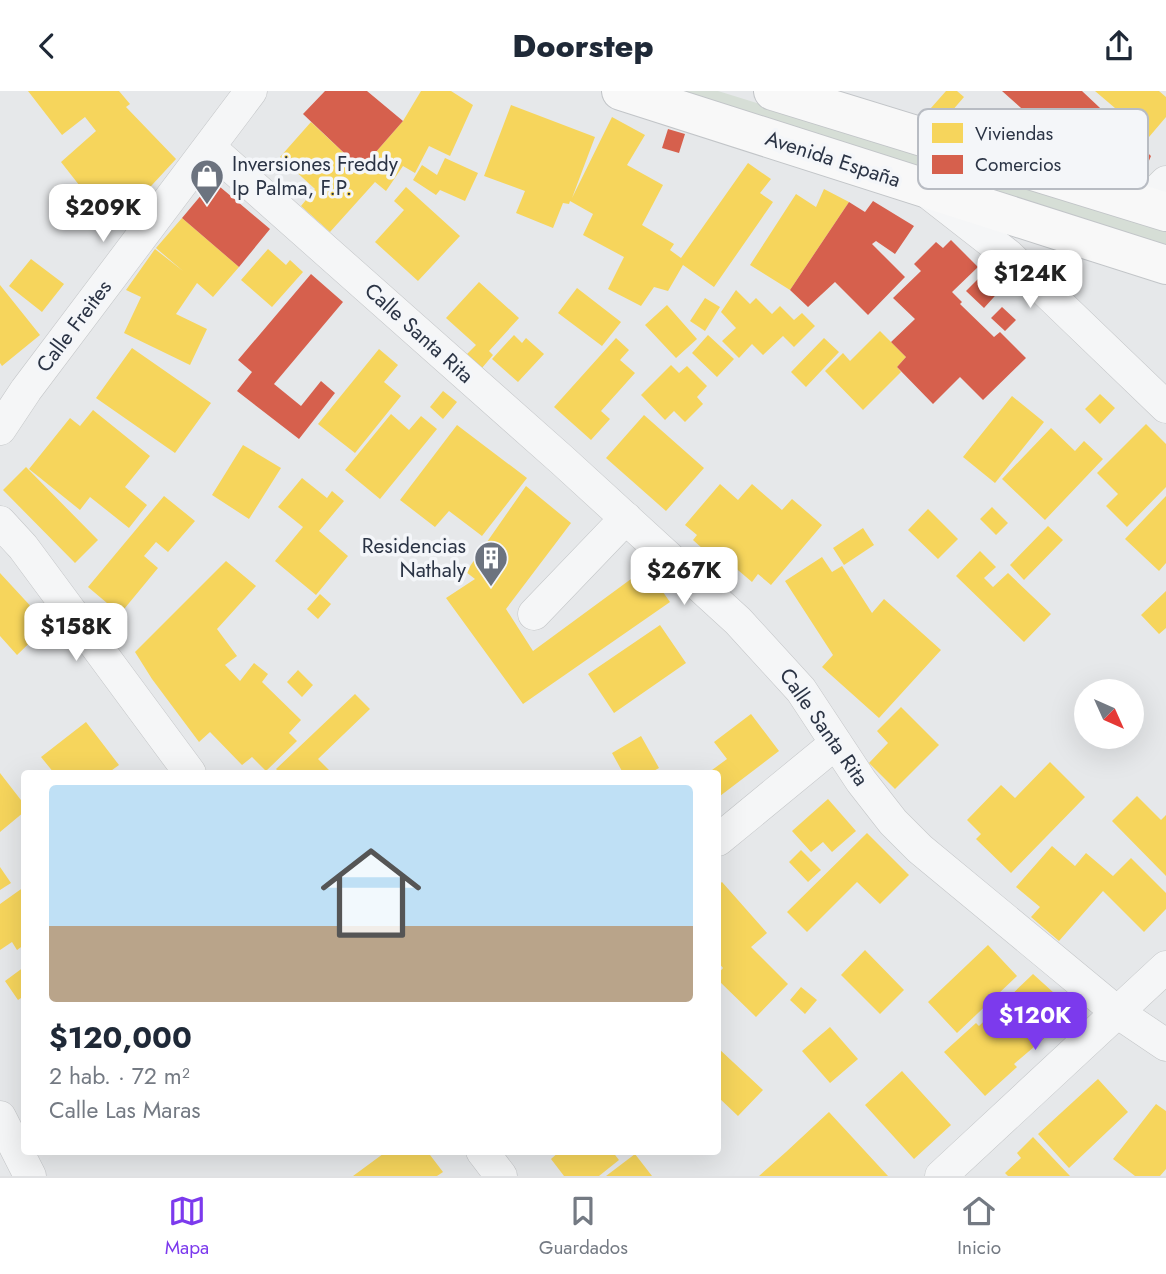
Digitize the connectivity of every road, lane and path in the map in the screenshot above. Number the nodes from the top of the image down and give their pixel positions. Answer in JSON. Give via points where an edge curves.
{"nodes":[{"id":1,"x":251,"y":91,"type":"edge"},
{"id":2,"x":621,"y":91,"type":"edge"},
{"id":3,"x":773,"y":91,"type":"edge"},
{"id":4,"x":847,"y":104,"type":"edge"},
{"id":5,"x":918,"y":126,"type":"edge"},
{"id":6,"x":209,"y":147,"type":"junction"},
{"id":7,"x":918,"y":186,"type":"edge"},
{"id":8,"x":923,"y":189,"type":"edge"},
{"id":9,"x":928,"y":189,"type":"edge"},
{"id":10,"x":1125,"y":189,"type":"edge"},
{"id":11,"x":1158,"y":199,"type":"edge"},
{"id":12,"x":1166,"y":264,"type":"edge"},
{"id":13,"x":1166,"y":407,"type":"edge"},
{"id":14,"x":0,"y":429,"type":"edge"},
{"id":15,"x":626,"y":518,"type":"junction"},
{"id":16,"x":0,"y":522,"type":"edge"},
{"id":17,"x":534,"y":614,"type":"dead end"},
{"id":18,"x":836,"y":743,"type":"junction"},
{"id":19,"x":188,"y":770,"type":"edge"},
{"id":20,"x":721,"y":838,"type":"edge"},
{"id":21,"x":1166,"y":967,"type":"edge"},
{"id":22,"x":1117,"y":1012,"type":"junction"},
{"id":23,"x":1166,"y":1045,"type":"edge"},
{"id":24,"x":0,"y":1117,"type":"edge"},
{"id":25,"x":485,"y":1155,"type":"edge"},
{"id":26,"x":30,"y":1176,"type":"edge"},
{"id":27,"x":501,"y":1176,"type":"edge"},
{"id":28,"x":941,"y":1176,"type":"edge"}],
"edges":[{"from":1,"to":6,"type":"street","name":"Calle Freites"},
{"from":2,"to":7,"type":"main road","name":"Avenida España"},
{"from":3,"to":4,"type":"main road"},
{"from":4,"to":5,"type":"main road"},
{"from":6,"to":14,"type":"street","name":"Calle Freites"},
{"from":6,"to":15,"type":"street","name":"Calle Santa Rita"},
{"from":8,"to":13,"type":"street","via":[[1008,255]]},
{"from":9,"to":12,"type":"main road","name":"Avenida España"},
{"from":10,"to":11,"type":"main road"},
{"from":15,"to":17,"type":"street"},
{"from":15,"to":18,"type":"street","name":"Calle Santa Rita","via":[[777,661]]},
{"from":16,"to":19,"type":"street"},
{"from":18,"to":20,"type":"street"},
{"from":18,"to":22,"type":"street","name":"Calle Santa Rita","via":[[893,822],[920,849]]},
{"from":21,"to":22,"type":"street"},
{"from":22,"to":23,"type":"street","name":"Calle Santa Rita"},
{"from":22,"to":28,"type":"street"},
{"from":24,"to":26,"type":"street"},
{"from":25,"to":27,"type":"street"}]}
